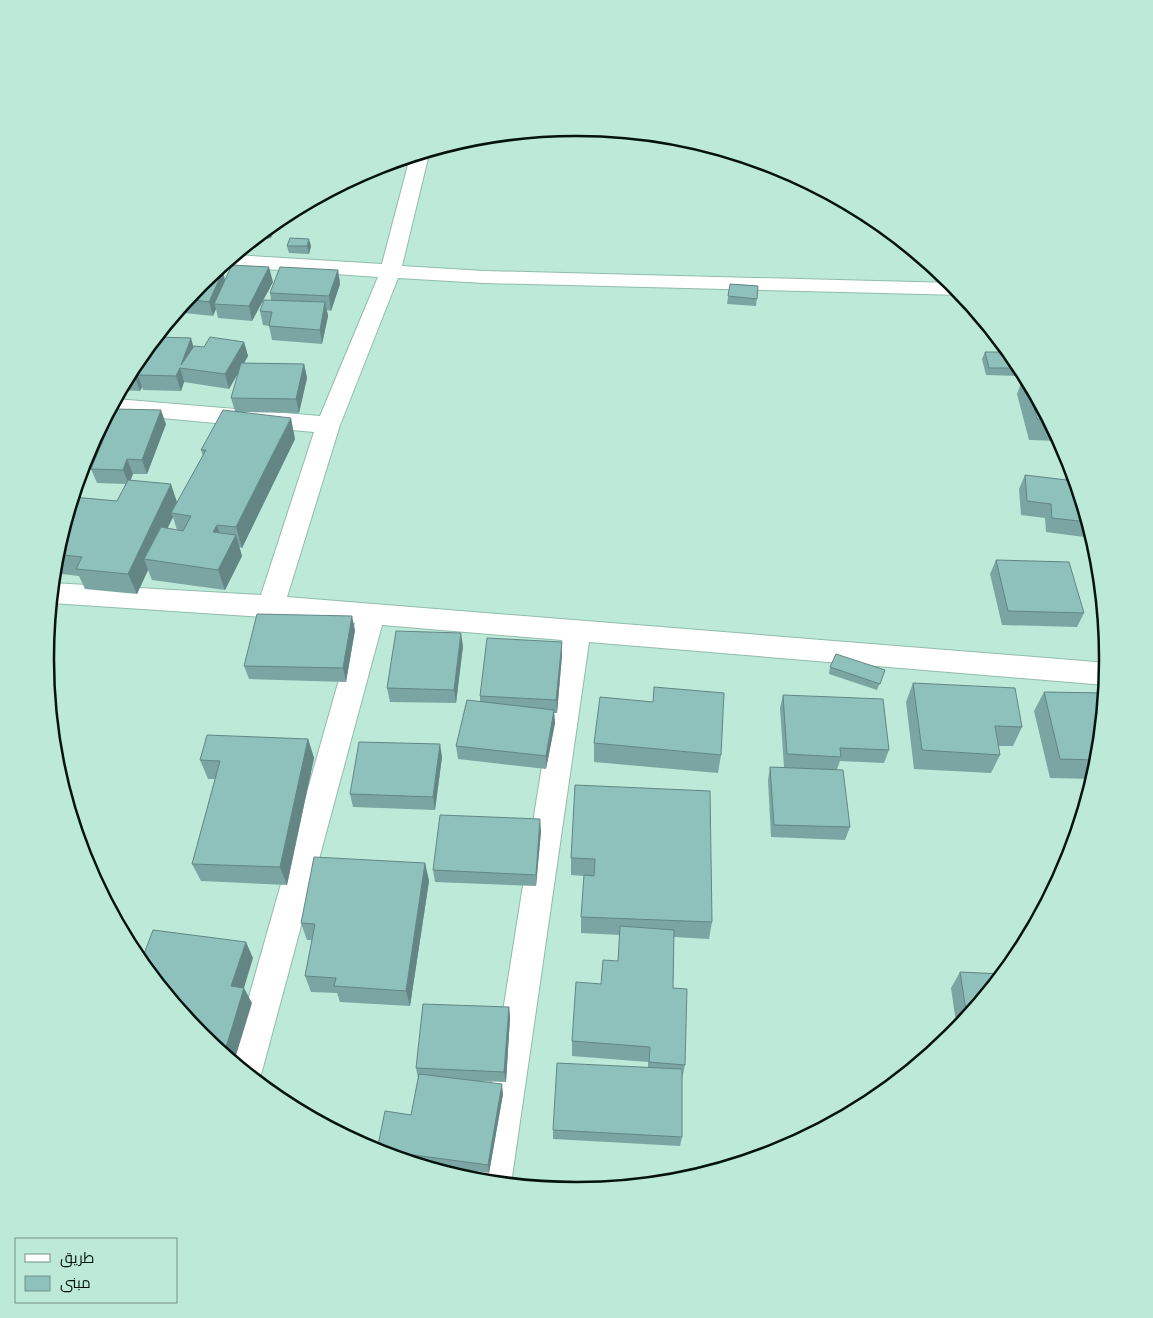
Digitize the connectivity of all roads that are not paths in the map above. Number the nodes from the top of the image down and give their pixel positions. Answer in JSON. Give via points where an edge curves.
{"nodes":[{"id":1,"x":418,"y":161,"type":"edge"},
{"id":2,"x":238,"y":261,"type":"edge"},
{"id":3,"x":390,"y":272,"type":"junction"},
{"id":4,"x":947,"y":290,"type":"edge"},
{"id":5,"x":119,"y":407,"type":"edge"},
{"id":6,"x":328,"y":426,"type":"junction"},
{"id":7,"x":58,"y":593,"type":"edge"},
{"id":8,"x":271,"y":606,"type":"junction"},
{"id":9,"x":370,"y":615,"type":"junction"},
{"id":10,"x":577,"y":632,"type":"junction"},
{"id":11,"x":1099,"y":673,"type":"edge"},
{"id":12,"x":247,"y":1065,"type":"edge"},
{"id":13,"x":495,"y":1175,"type":"edge"}],
"edges":[{"from":1,"to":3,"type":"street"},
{"from":2,"to":3,"type":"street"},
{"from":3,"to":4,"type":"street"},
{"from":3,"to":6,"type":"street"},
{"from":5,"to":6,"type":"street"},
{"from":6,"to":8,"type":"street"},
{"from":7,"to":8,"type":"street"},
{"from":8,"to":9,"type":"street"},
{"from":9,"to":10,"type":"street"},
{"from":9,"to":12,"type":"street"},
{"from":10,"to":11,"type":"street"},
{"from":10,"to":13,"type":"street"}]}
